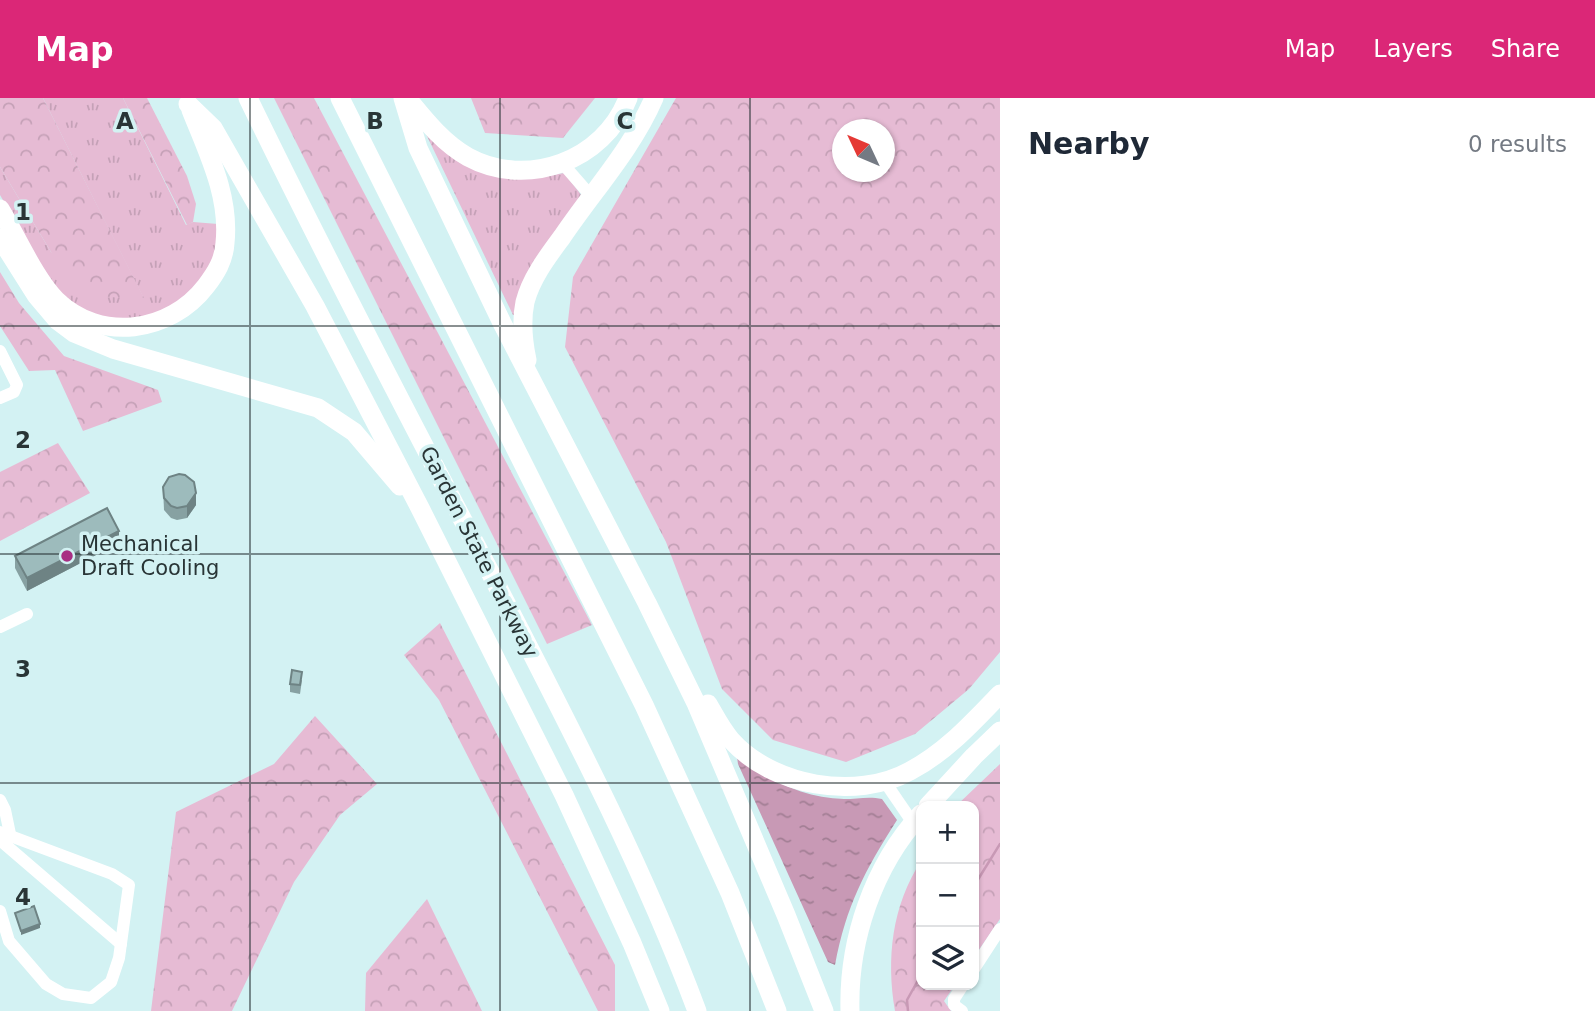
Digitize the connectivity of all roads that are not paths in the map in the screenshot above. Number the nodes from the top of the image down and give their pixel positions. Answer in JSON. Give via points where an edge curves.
{"nodes":[{"id":1,"x":248,"y":98,"type":"edge"},
{"id":2,"x":340,"y":98,"type":"edge"},
{"id":3,"x":405,"y":98,"type":"edge"},
{"id":4,"x":628,"y":98,"type":"edge"},
{"id":5,"x":654,"y":98,"type":"edge"},
{"id":6,"x":186,"y":101,"type":"edge"},
{"id":7,"x":563,"y":164,"type":"junction"},
{"id":8,"x":591,"y":196,"type":"junction"},
{"id":9,"x":0,"y":209,"type":"edge"},
{"id":10,"x":0,"y":238,"type":"edge"},
{"id":11,"x":0,"y":351,"type":"edge"},
{"id":12,"x":533,"y":382,"type":"junction"},
{"id":13,"x":0,"y":398,"type":"edge"},
{"id":14,"x":421,"y":510,"type":"junction"},
{"id":15,"x":648,"y":603,"type":"junction"},
{"id":16,"x":27,"y":614,"type":"dead end"},
{"id":17,"x":0,"y":627,"type":"edge"},
{"id":18,"x":1000,"y":695,"type":"edge"},
{"id":19,"x":1000,"y":731,"type":"edge"},
{"id":20,"x":885,"y":782,"type":"junction"},
{"id":21,"x":0,"y":800,"type":"edge"},
{"id":22,"x":934,"y":801,"type":"edge"},
{"id":23,"x":916,"y":817,"type":"edge"},
{"id":24,"x":916,"y":819,"type":"edge"},
{"id":25,"x":4,"y":835,"type":"edge"},
{"id":26,"x":0,"y":911,"type":"edge"},
{"id":27,"x":1000,"y":929,"type":"edge"},
{"id":28,"x":632,"y":943,"type":"junction"},
{"id":29,"x":121,"y":944,"type":"junction"},
{"id":30,"x":996,"y":945,"type":"edge"},
{"id":31,"x":979,"y":964,"type":"edge"},
{"id":32,"x":960,"y":990,"type":"edge"},
{"id":33,"x":649,"y":1011,"type":"edge"},
{"id":34,"x":660,"y":1011,"type":"edge"},
{"id":35,"x":697,"y":1011,"type":"edge"},
{"id":36,"x":777,"y":1011,"type":"edge"},
{"id":37,"x":824,"y":1011,"type":"edge"},
{"id":38,"x":849,"y":1011,"type":"edge"},
{"id":39,"x":962,"y":1011,"type":"edge"}],
"edges":[{"from":1,"to":35,"type":"highway","name":"Garden State Parkway","via":[[566,718]]},
{"from":2,"to":36,"type":"highway","via":[[644,705],[730,893]]},
{"from":3,"to":7,"type":"highway","via":[[450,144],[478,162],[520,171]]},
{"from":3,"to":12,"type":"highway","via":[[418,148]]},
{"from":4,"to":7,"type":"highway","via":[[595,144]]},
{"from":5,"to":8,"type":"highway","via":[[637,132]]},
{"from":6,"to":9,"type":"highway","via":[[218,178],[225,244],[214,276],[170,317],[130,328],[92,322],[65,307],[46,287]]},
{"from":6,"to":14,"type":"highway","via":[[213,128],[261,211]]},
{"from":7,"to":8,"type":"lane"},
{"from":8,"to":12,"type":"highway","via":[[544,264],[526,300],[524,348]]},
{"from":10,"to":14,"type":"highway","via":[[36,295],[74,333],[113,349],[318,408],[363,441]]},
{"from":11,"to":13,"type":"lane","via":[[17,385]]},
{"from":12,"to":15,"type":"highway"},
{"from":14,"to":28,"type":"highway","via":[[564,795]]},
{"from":15,"to":20,"type":"highway","via":[[722,728],[749,757],[812,783]]},
{"from":15,"to":37,"type":"highway","via":[[696,702]]},
{"from":16,"to":17,"type":"lane"},
{"from":18,"to":20,"type":"highway","via":[[954,741],[908,773]]},
{"from":19,"to":22,"type":"highway"},
{"from":20,"to":23,"type":"lane"},
{"from":21,"to":25,"type":"lane","via":[[5,810]]},
{"from":24,"to":38,"type":"highway","via":[[885,864],[870,898],[851,971]]},
{"from":25,"to":29,"type":"lane"},
{"from":25,"to":29,"type":"lane","via":[[112,874],[129,885]]},
{"from":26,"to":29,"type":"lane","via":[[9,941],[46,984],[63,994],[91,999],[111,982]]},
{"from":27,"to":30,"type":"lane"},
{"from":28,"to":33,"type":"highway"},
{"from":28,"to":34,"type":"highway"},
{"from":30,"to":31,"type":"lane"},
{"from":32,"to":39,"type":"lane","via":[[954,1005]]}]}
